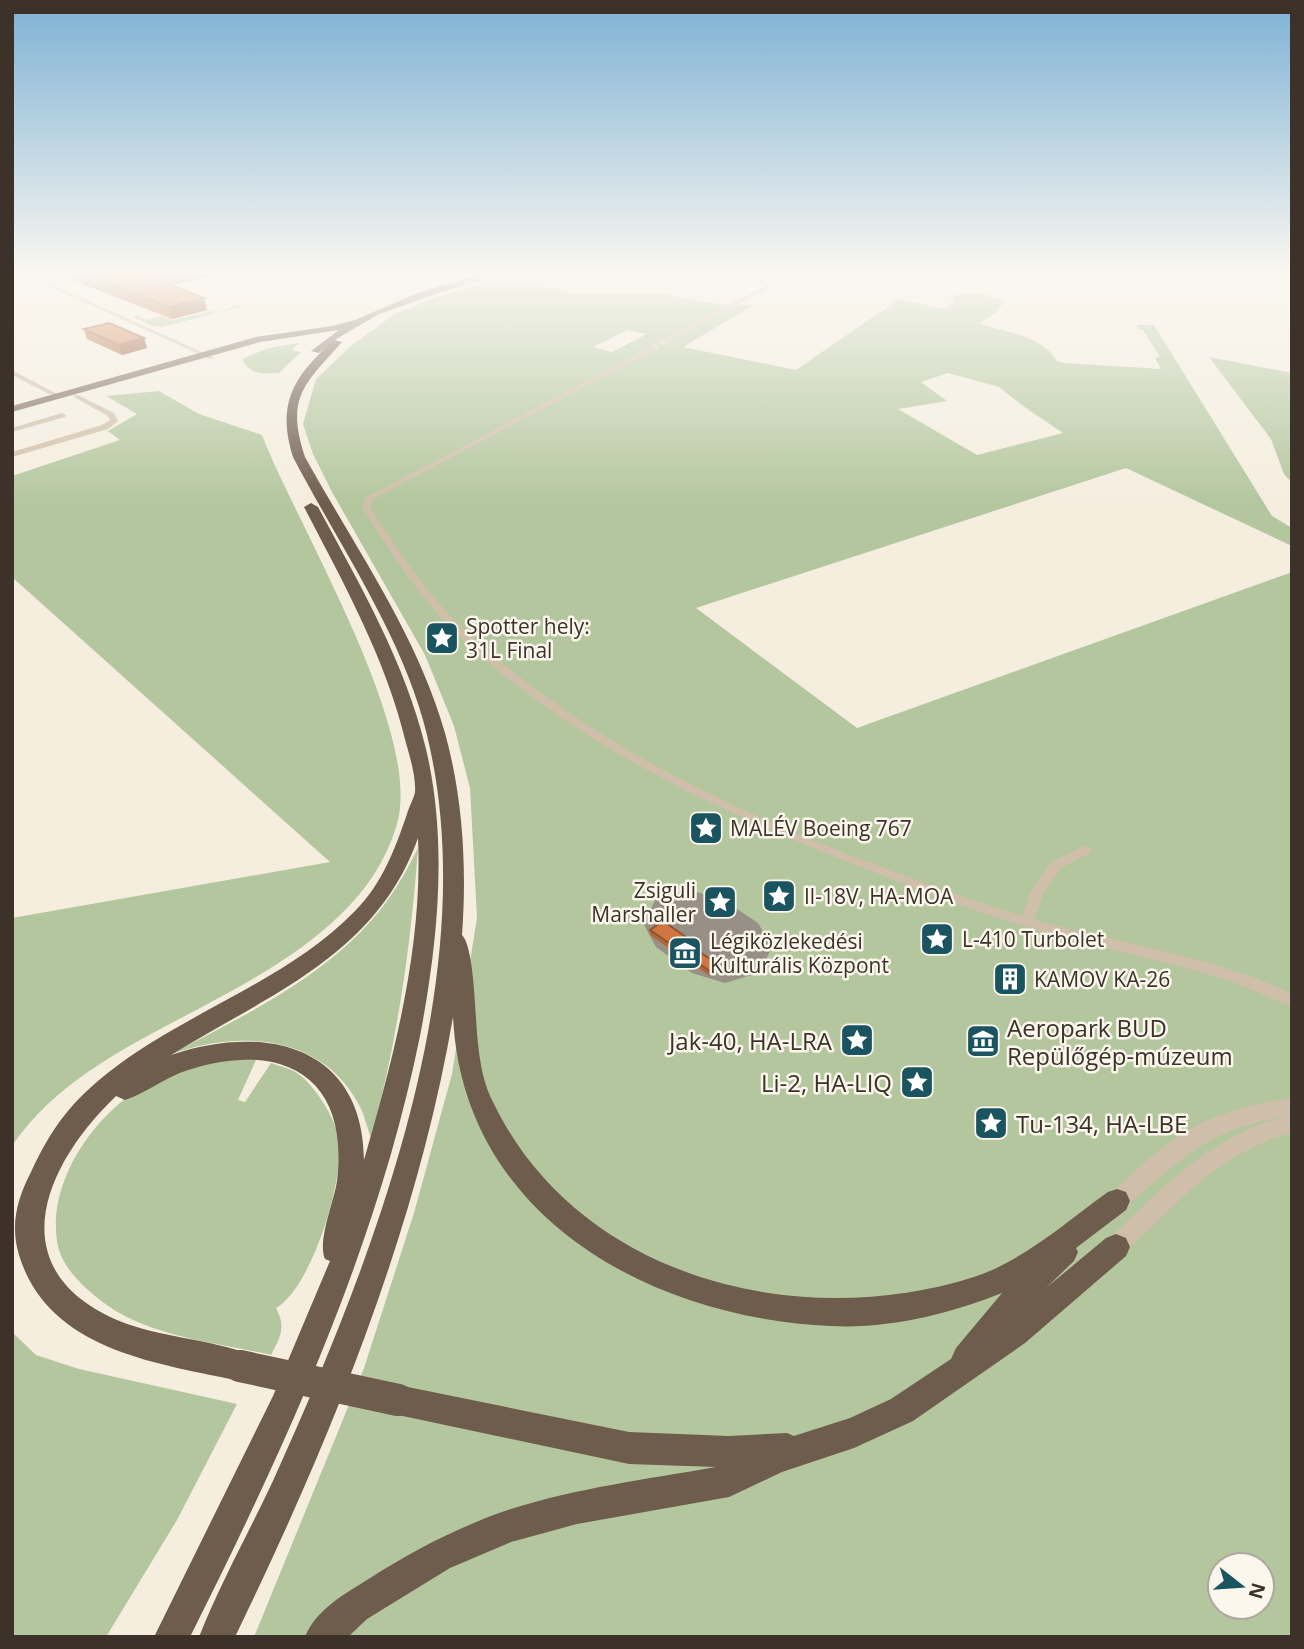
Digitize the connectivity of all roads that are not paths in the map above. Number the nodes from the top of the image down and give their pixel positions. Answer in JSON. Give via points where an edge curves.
{"nodes":[{"id":1,"x":199,"y":351,"type":"edge"},
{"id":2,"x":222,"y":351,"type":"edge"},
{"id":3,"x":229,"y":351,"type":"edge"},
{"id":4,"x":316,"y":351,"type":"edge"},
{"id":5,"x":324,"y":351,"type":"edge"},
{"id":6,"x":647,"y":351,"type":"tunnel mouth"},
{"id":7,"x":209,"y":356,"type":"junction"},
{"id":8,"x":12,"y":372,"type":"edge"},
{"id":9,"x":93,"y":386,"type":"junction"},
{"id":10,"x":282,"y":394,"type":"dead end"},
{"id":11,"x":57,"y":396,"type":"junction"},
{"id":12,"x":76,"y":396,"type":"junction"},
{"id":13,"x":12,"y":410,"type":"edge"},
{"id":14,"x":62,"y":415,"type":"dead end"},
{"id":15,"x":12,"y":430,"type":"edge"},
{"id":16,"x":284,"y":451,"type":"dead end"},
{"id":17,"x":12,"y":455,"type":"edge"},
{"id":18,"x":424,"y":788,"type":"junction"},
{"id":19,"x":1086,"y":849,"type":"dead end"},
{"id":20,"x":1027,"y":922,"type":"junction"},
{"id":21,"x":452,"y":924,"type":"junction"},
{"id":22,"x":1292,"y":1001,"type":"edge"},
{"id":23,"x":1292,"y":1107,"type":"edge"},
{"id":24,"x":1292,"y":1124,"type":"edge"},
{"id":25,"x":65,"y":1135,"type":"junction"},
{"id":26,"x":1116,"y":1201,"type":"junction"},
{"id":27,"x":1116,"y":1247,"type":"joint"},
{"id":28,"x":315,"y":1332,"type":"junction"},
{"id":29,"x":949,"y":1378,"type":"junction"},
{"id":30,"x":809,"y":1447,"type":"junction"},
{"id":31,"x":170,"y":1637,"type":"edge"},
{"id":32,"x":216,"y":1637,"type":"edge"},
{"id":33,"x":322,"y":1637,"type":"edge"}],
"edges":[{"from":1,"to":7,"type":"street"},
{"from":2,"to":7,"type":"main road"},
{"from":3,"to":7,"type":"main road"},
{"from":4,"to":10,"type":"highway"},
{"from":5,"to":21,"type":"highway","via":[[301,381],[289,429],[299,457],[422,690],[448,796]]},
{"from":6,"to":20,"type":"street","via":[[374,494],[366,503],[371,516],[404,566],[454,625],[538,696],[599,736],[774,827]]},
{"from":7,"to":9,"type":"main road"},
{"from":7,"to":12,"type":"main road"},
{"from":8,"to":11,"type":"street"},
{"from":9,"to":11,"type":"main road"},
{"from":9,"to":12,"type":"main road"},
{"from":11,"to":13,"type":"main road"},
{"from":12,"to":13,"type":"main road"},
{"from":12,"to":17,"type":"street","via":[[114,421]]},
{"from":14,"to":15,"type":"street"},
{"from":16,"to":18,"type":"highway","via":[[387,658],[409,718]]},
{"from":18,"to":25,"type":"highway","via":[[405,850],[365,914],[309,962],[125,1074],[86,1107]]},
{"from":18,"to":28,"type":"highway","via":[[427,897],[411,1026],[370,1185]]},
{"from":19,"to":20,"type":"street","via":[[1056,865],[1038,891]]},
{"from":20,"to":22,"type":"street","via":[[1249,980]]},
{"from":21,"to":26,"type":"highway","via":[[461,965],[467,1056],[482,1107],[505,1152],[532,1187],[576,1227],[616,1255],[685,1287],[732,1302],[825,1314],[881,1312],[941,1301],[1013,1274]]},
{"from":21,"to":32,"type":"highway","via":[[433,1061],[391,1218],[300,1456]]},
{"from":23,"to":26,"type":"street","via":[[1234,1119],[1187,1142]]},
{"from":24,"to":27,"type":"street","via":[[1253,1135],[1217,1156]]},
{"from":25,"to":28,"type":"highway","via":[[139,1080],[188,1058],[250,1049],[288,1057],[316,1072],[336,1092],[346,1114],[352,1150],[349,1191]]},
{"from":25,"to":30,"type":"highway","bridge":true,"via":[[44,1168],[26,1227],[32,1262],[43,1284],[63,1305],[105,1331],[154,1347],[629,1448],[728,1452]]},
{"from":26,"to":29,"type":"highway","via":[[1017,1297]]},
{"from":27,"to":29,"type":"highway","via":[[1015,1333]]},
{"from":28,"to":31,"type":"highway","via":[[267,1442]]},
{"from":29,"to":30,"type":"highway","via":[[902,1410]]},
{"from":30,"to":33,"type":"highway","via":[[729,1480],[510,1525],[400,1578]]}]}
